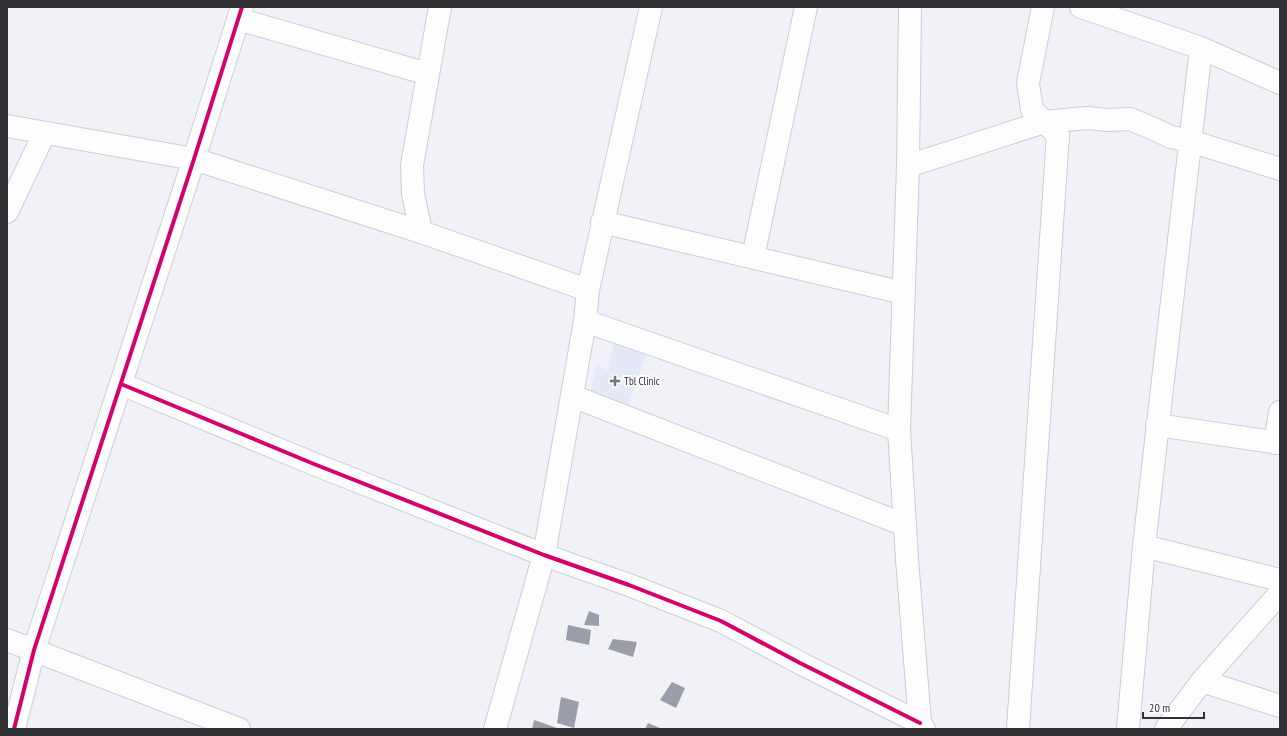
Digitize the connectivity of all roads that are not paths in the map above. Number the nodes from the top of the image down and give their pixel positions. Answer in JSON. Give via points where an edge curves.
{"nodes":[{"id":1,"x":440,"y":7,"type":"edge"},
{"id":2,"x":651,"y":7,"type":"edge"},
{"id":3,"x":806,"y":7,"type":"edge"},
{"id":4,"x":910,"y":7,"type":"edge"},
{"id":5,"x":1043,"y":7,"type":"edge"},
{"id":6,"x":1081,"y":7,"type":"edge"},
{"id":7,"x":240,"y":13,"type":"edge"},
{"id":8,"x":1201,"y":48,"type":"junction"},
{"id":9,"x":428,"y":74,"type":"junction"},
{"id":10,"x":1280,"y":83,"type":"edge"},
{"id":11,"x":1044,"y":122,"type":"junction"},
{"id":12,"x":7,"y":126,"type":"edge"},
{"id":13,"x":44,"y":134,"type":"junction"},
{"id":14,"x":1190,"y":142,"type":"junction"},
{"id":15,"x":194,"y":159,"type":"junction"},
{"id":16,"x":908,"y":166,"type":"junction"},
{"id":17,"x":1280,"y":169,"type":"edge"},
{"id":18,"x":7,"y":212,"type":"edge"},
{"id":19,"x":602,"y":222,"type":"junction"},
{"id":20,"x":421,"y":232,"type":"junction"},
{"id":21,"x":753,"y":257,"type":"junction"},
{"id":22,"x":588,"y":290,"type":"junction"},
{"id":23,"x":904,"y":293,"type":"junction"},
{"id":24,"x":585,"y":321,"type":"junction"},
{"id":25,"x":121,"y":384,"type":"junction"},
{"id":26,"x":572,"y":396,"type":"junction"},
{"id":27,"x":1280,"y":412,"type":"edge"},
{"id":28,"x":1157,"y":425,"type":"junction"},
{"id":29,"x":899,"y":430,"type":"junction"},
{"id":30,"x":1277,"y":443,"type":"edge"},
{"id":31,"x":905,"y":525,"type":"junction"},
{"id":32,"x":1144,"y":546,"type":"junction"},
{"id":33,"x":544,"y":555,"type":"junction"},
{"id":34,"x":1280,"y":580,"type":"edge"},
{"id":35,"x":1280,"y":594,"type":"edge"},
{"id":36,"x":7,"y":640,"type":"edge"},
{"id":37,"x":34,"y":650,"type":"junction"},
{"id":38,"x":1202,"y":681,"type":"junction"},
{"id":39,"x":1280,"y":706,"type":"edge"},
{"id":40,"x":922,"y":726,"type":"edge"},
{"id":41,"x":14,"y":729,"type":"edge"},
{"id":42,"x":239,"y":729,"type":"edge"},
{"id":43,"x":495,"y":729,"type":"edge"},
{"id":44,"x":1018,"y":729,"type":"edge"},
{"id":45,"x":1128,"y":729,"type":"edge"},
{"id":46,"x":1166,"y":729,"type":"edge"}],
"edges":[{"from":1,"to":9,"type":"street"},
{"from":2,"to":19,"type":"street"},
{"from":3,"to":21,"type":"street"},
{"from":4,"to":16,"type":"street"},
{"from":5,"to":11,"type":"street","via":[[1028,83],[1032,110]]},
{"from":6,"to":8,"type":"street"},
{"from":7,"to":9,"type":"street"},
{"from":7,"to":15,"type":"street"},
{"from":8,"to":10,"type":"street"},
{"from":8,"to":14,"type":"street"},
{"from":9,"to":20,"type":"street","via":[[412,165],[413,194]]},
{"from":11,"to":14,"type":"street","via":[[1087,118],[1130,119],[1171,137]]},
{"from":11,"to":16,"type":"street"},
{"from":11,"to":44,"type":"street","via":[[1058,135]]},
{"from":12,"to":13,"type":"street"},
{"from":13,"to":15,"type":"street"},
{"from":13,"to":18,"type":"street"},
{"from":14,"to":17,"type":"street"},
{"from":14,"to":28,"type":"street"},
{"from":15,"to":20,"type":"street"},
{"from":15,"to":25,"type":"street"},
{"from":16,"to":23,"type":"street"},
{"from":19,"to":21,"type":"street"},
{"from":19,"to":22,"type":"street"},
{"from":20,"to":22,"type":"street"},
{"from":21,"to":23,"type":"street"},
{"from":22,"to":24,"type":"street"},
{"from":23,"to":29,"type":"street"},
{"from":24,"to":26,"type":"street"},
{"from":24,"to":29,"type":"street"},
{"from":25,"to":33,"type":"street"},
{"from":25,"to":37,"type":"street"},
{"from":26,"to":31,"type":"street"},
{"from":26,"to":33,"type":"street"},
{"from":27,"to":30,"type":"street"},
{"from":28,"to":30,"type":"street"},
{"from":28,"to":32,"type":"street"},
{"from":29,"to":31,"type":"street"},
{"from":31,"to":40,"type":"street"},
{"from":32,"to":34,"type":"street"},
{"from":32,"to":45,"type":"street"},
{"from":33,"to":40,"type":"street","via":[[721,621]]},
{"from":33,"to":43,"type":"street"},
{"from":35,"to":38,"type":"street"},
{"from":36,"to":37,"type":"street"},
{"from":37,"to":41,"type":"street"},
{"from":37,"to":42,"type":"street"},
{"from":38,"to":39,"type":"street"},
{"from":38,"to":46,"type":"street"}]}
